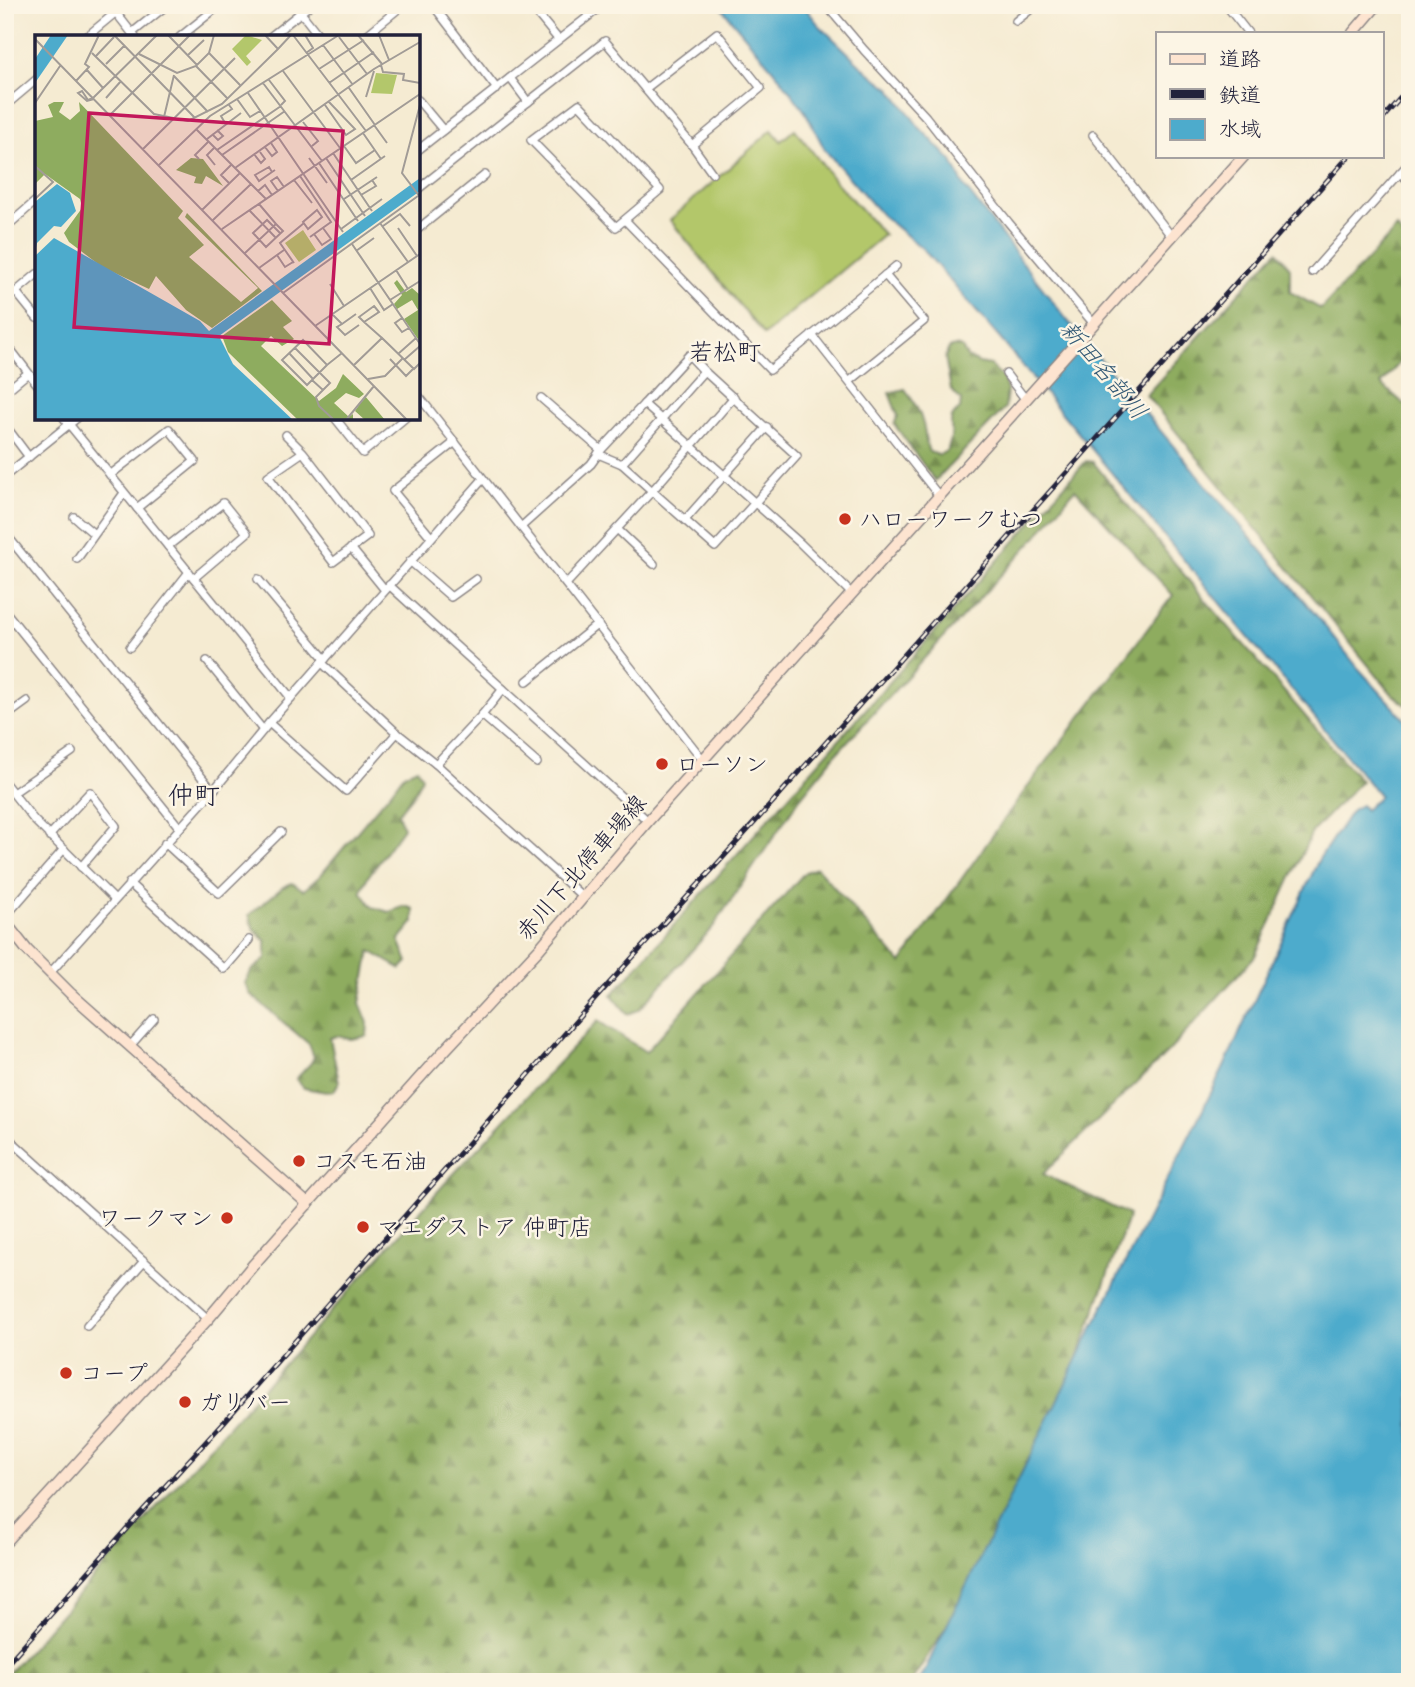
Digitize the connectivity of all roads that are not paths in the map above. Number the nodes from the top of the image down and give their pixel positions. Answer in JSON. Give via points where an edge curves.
{"nodes":[{"id":1,"x":110,"y":5,"type":"edge"},
{"id":2,"x":167,"y":5,"type":"edge"},
{"id":3,"x":220,"y":5,"type":"edge"},
{"id":4,"x":295,"y":5,"type":"edge"},
{"id":5,"x":310,"y":5,"type":"edge"},
{"id":6,"x":403,"y":5,"type":"edge"},
{"id":7,"x":433,"y":5,"type":"edge"},
{"id":8,"x":530,"y":5,"type":"edge"},
{"id":9,"x":602,"y":5,"type":"edge"},
{"id":10,"x":826,"y":5,"type":"edge"},
{"id":11,"x":1036,"y":5,"type":"edge"},
{"id":12,"x":1226,"y":5,"type":"edge"},
{"id":13,"x":1377,"y":5,"type":"edge"},
{"id":14,"x":301,"y":12,"type":"junction"},
{"id":15,"x":115,"y":13,"type":"junction"},
{"id":16,"x":1016,"y":21,"type":"dead end"},
{"id":17,"x":1247,"y":32,"type":"edge"},
{"id":18,"x":1354,"y":32,"type":"edge"},
{"id":19,"x":88,"y":35,"type":"edge"},
{"id":20,"x":134,"y":35,"type":"edge"},
{"id":21,"x":182,"y":35,"type":"edge"},
{"id":22,"x":272,"y":35,"type":"edge"},
{"id":23,"x":318,"y":35,"type":"edge"},
{"id":24,"x":367,"y":35,"type":"edge"},
{"id":25,"x":558,"y":39,"type":"junction"},
{"id":26,"x":510,"y":78,"type":"junction"},
{"id":27,"x":35,"y":81,"type":"edge"},
{"id":28,"x":497,"y":89,"type":"junction"},
{"id":29,"x":645,"y":89,"type":"junction"},
{"id":30,"x":420,"y":102,"type":"edge"},
{"id":31,"x":528,"y":102,"type":"junction"},
{"id":32,"x":5,"y":106,"type":"edge"},
{"id":33,"x":443,"y":130,"type":"junction"},
{"id":34,"x":1093,"y":135,"type":"dead end"},
{"id":35,"x":692,"y":145,"type":"junction"},
{"id":36,"x":420,"y":148,"type":"edge"},
{"id":37,"x":1242,"y":158,"type":"edge"},
{"id":38,"x":1410,"y":162,"type":"edge"},
{"id":39,"x":712,"y":173,"type":"dead end"},
{"id":40,"x":1400,"y":173,"type":"junction"},
{"id":41,"x":485,"y":174,"type":"dead end"},
{"id":42,"x":1410,"y":183,"type":"edge"},
{"id":43,"x":420,"y":187,"type":"edge"},
{"id":44,"x":35,"y":202,"type":"edge"},
{"id":45,"x":625,"y":220,"type":"junction"},
{"id":46,"x":420,"y":227,"type":"edge"},
{"id":47,"x":5,"y":228,"type":"edge"},
{"id":48,"x":1172,"y":237,"type":"junction"},
{"id":49,"x":896,"y":266,"type":"dead end"},
{"id":50,"x":1312,"y":272,"type":"dead end"},
{"id":51,"x":885,"y":275,"type":"junction"},
{"id":52,"x":35,"y":276,"type":"edge"},
{"id":53,"x":16,"y":292,"type":"junction"},
{"id":54,"x":5,"y":301,"type":"edge"},
{"id":55,"x":35,"y":316,"type":"edge"},
{"id":56,"x":1093,"y":326,"type":"junction"},
{"id":57,"x":812,"y":335,"type":"junction"},
{"id":58,"x":5,"y":342,"type":"edge"},
{"id":59,"x":704,"y":371,"type":"junction"},
{"id":60,"x":28,"y":373,"type":"junction"},
{"id":61,"x":1006,"y":374,"type":"dead end"},
{"id":62,"x":850,"y":381,"type":"junction"},
{"id":63,"x":35,"y":382,"type":"edge"},
{"id":64,"x":5,"y":391,"type":"edge"},
{"id":65,"x":733,"y":397,"type":"junction"},
{"id":66,"x":541,"y":398,"type":"dead end"},
{"id":67,"x":1026,"y":400,"type":"junction"},
{"id":68,"x":421,"y":404,"type":"edge"},
{"id":69,"x":644,"y":404,"type":"junction"},
{"id":70,"x":662,"y":419,"type":"junction"},
{"id":71,"x":337,"y":420,"type":"edge"},
{"id":72,"x":403,"y":420,"type":"edge"},
{"id":73,"x":67,"y":421,"type":"edge"},
{"id":74,"x":5,"y":425,"type":"edge"},
{"id":75,"x":767,"y":427,"type":"junction"},
{"id":76,"x":286,"y":435,"type":"dead end"},
{"id":77,"x":455,"y":442,"type":"junction"},
{"id":78,"x":691,"y":446,"type":"junction"},
{"id":79,"x":303,"y":452,"type":"junction"},
{"id":80,"x":599,"y":452,"type":"junction"},
{"id":81,"x":29,"y":457,"type":"junction"},
{"id":82,"x":5,"y":464,"type":"edge"},
{"id":83,"x":622,"y":464,"type":"junction"},
{"id":84,"x":8,"y":473,"type":"edge"},
{"id":85,"x":110,"y":475,"type":"junction"},
{"id":86,"x":724,"y":475,"type":"junction"},
{"id":87,"x":483,"y":479,"type":"junction"},
{"id":88,"x":652,"y":491,"type":"junction"},
{"id":89,"x":124,"y":492,"type":"junction"},
{"id":90,"x":939,"y":496,"type":"junction"},
{"id":91,"x":755,"y":504,"type":"junction"},
{"id":92,"x":137,"y":508,"type":"junction"},
{"id":93,"x":74,"y":517,"type":"dead end"},
{"id":94,"x":684,"y":520,"type":"junction"},
{"id":95,"x":522,"y":527,"type":"junction"},
{"id":96,"x":617,"y":529,"type":"junction"},
{"id":97,"x":5,"y":533,"type":"edge"},
{"id":98,"x":94,"y":534,"type":"junction"},
{"id":99,"x":431,"y":537,"type":"junction"},
{"id":100,"x":168,"y":546,"type":"junction"},
{"id":101,"x":351,"y":548,"type":"junction"},
{"id":102,"x":77,"y":559,"type":"dead end"},
{"id":103,"x":410,"y":561,"type":"junction"},
{"id":104,"x":654,"y":564,"type":"dead end"},
{"id":105,"x":191,"y":575,"type":"junction"},
{"id":106,"x":258,"y":579,"type":"dead end"},
{"id":107,"x":476,"y":579,"type":"dead end"},
{"id":108,"x":567,"y":583,"type":"junction"},
{"id":109,"x":387,"y":588,"type":"junction"},
{"id":110,"x":852,"y":594,"type":"junction"},
{"id":111,"x":5,"y":611,"type":"edge"},
{"id":112,"x":598,"y":624,"type":"junction"},
{"id":113,"x":130,"y":647,"type":"dead end"},
{"id":114,"x":207,"y":661,"type":"dead end"},
{"id":115,"x":324,"y":661,"type":"junction"},
{"id":116,"x":527,"y":681,"type":"dead end"},
{"id":117,"x":503,"y":689,"type":"junction"},
{"id":118,"x":291,"y":698,"type":"junction"},
{"id":119,"x":27,"y":701,"type":"dead end"},
{"id":120,"x":482,"y":715,"type":"junction"},
{"id":121,"x":5,"y":717,"type":"edge"},
{"id":122,"x":269,"y":723,"type":"junction"},
{"id":123,"x":263,"y":730,"type":"junction"},
{"id":124,"x":397,"y":733,"type":"junction"},
{"id":125,"x":72,"y":752,"type":"dead end"},
{"id":126,"x":703,"y":760,"type":"junction"},
{"id":127,"x":537,"y":763,"type":"dead end"},
{"id":128,"x":436,"y":764,"type":"junction"},
{"id":129,"x":5,"y":783,"type":"edge"},
{"id":130,"x":213,"y":791,"type":"junction"},
{"id":131,"x":13,"y":793,"type":"junction"},
{"id":132,"x":648,"y":821,"type":"junction"},
{"id":133,"x":180,"y":827,"type":"junction"},
{"id":134,"x":281,"y":832,"type":"dead end"},
{"id":135,"x":49,"y":836,"type":"junction"},
{"id":136,"x":165,"y":844,"type":"junction"},
{"id":137,"x":64,"y":849,"type":"junction"},
{"id":138,"x":81,"y":867,"type":"junction"},
{"id":139,"x":129,"y":883,"type":"junction"},
{"id":140,"x":583,"y":897,"type":"junction"},
{"id":141,"x":114,"y":900,"type":"junction"},
{"id":142,"x":5,"y":920,"type":"edge"},
{"id":143,"x":249,"y":940,"type":"dead end"},
{"id":144,"x":50,"y":973,"type":"junction"},
{"id":145,"x":154,"y":1019,"type":"dead end"},
{"id":146,"x":130,"y":1046,"type":"junction"},
{"id":147,"x":5,"y":1135,"type":"edge"},
{"id":148,"x":308,"y":1204,"type":"junction"},
{"id":149,"x":144,"y":1261,"type":"junction"},
{"id":150,"x":208,"y":1319,"type":"junction"},
{"id":151,"x":87,"y":1326,"type":"dead end"},
{"id":152,"x":5,"y":1544,"type":"edge"}],
"edges":[{"from":1,"to":15,"type":"street"},
{"from":2,"to":20,"type":"street"},
{"from":3,"to":21,"type":"street"},
{"from":4,"to":14,"type":"street"},
{"from":5,"to":14,"type":"street"},
{"from":6,"to":24,"type":"street"},
{"from":7,"to":28,"type":"street"},
{"from":8,"to":25,"type":"street"},
{"from":9,"to":25,"type":"street"},
{"from":10,"to":56,"type":"street","via":[[926,117]]},
{"from":11,"to":16,"type":"street"},
{"from":12,"to":17,"type":"street"},
{"from":13,"to":18,"type":"main road"},
{"from":14,"to":22,"type":"street"},
{"from":14,"to":23,"type":"street"},
{"from":15,"to":19,"type":"street"},
{"from":15,"to":20,"type":"street"},
{"from":25,"to":26,"type":"street"},
{"from":26,"to":28,"type":"street"},
{"from":26,"to":31,"type":"street"},
{"from":27,"to":32,"type":"street"},
{"from":28,"to":33,"type":"street"},
{"from":29,"to":31,"type":"street","via":[[605,41]]},
{"from":29,"to":35,"type":"street"},
{"from":29,"to":35,"type":"street","via":[[718,33],[761,88]]},
{"from":30,"to":33,"type":"street"},
{"from":31,"to":43,"type":"street"},
{"from":33,"to":36,"type":"street"},
{"from":34,"to":48,"type":"street"},
{"from":35,"to":39,"type":"street"},
{"from":37,"to":48,"type":"main road","name":"赤川下北停車場線"},
{"from":38,"to":40,"type":"street"},
{"from":40,"to":42,"type":"street"},
{"from":40,"to":50,"type":"street"},
{"from":41,"to":46,"type":"street"},
{"from":44,"to":47,"type":"street"},
{"from":45,"to":45,"type":"street","via":[[660,190],[579,104],[531,140],[616,227]]},
{"from":45,"to":57,"type":"street","via":[[770,370]]},
{"from":48,"to":56,"type":"main road","name":"赤川下北停車場線"},
{"from":49,"to":51,"type":"street"},
{"from":51,"to":57,"type":"street"},
{"from":51,"to":62,"type":"street","via":[[924,321]]},
{"from":52,"to":53,"type":"street"},
{"from":53,"to":54,"type":"street"},
{"from":53,"to":55,"type":"street"},
{"from":56,"to":67,"type":"main road","name":"赤川下北停車場線"},
{"from":57,"to":62,"type":"street"},
{"from":58,"to":60,"type":"street"},
{"from":59,"to":65,"type":"street"},
{"from":59,"to":69,"type":"street","via":[[689,355]]},
{"from":59,"to":70,"type":"street"},
{"from":60,"to":63,"type":"street"},
{"from":60,"to":64,"type":"street"},
{"from":61,"to":67,"type":"street"},
{"from":62,"to":90,"type":"street"},
{"from":65,"to":75,"type":"street"},
{"from":65,"to":78,"type":"street"},
{"from":66,"to":80,"type":"street"},
{"from":67,"to":90,"type":"main road","name":"赤川下北停車場線"},
{"from":68,"to":77,"type":"street"},
{"from":69,"to":70,"type":"street"},
{"from":69,"to":80,"type":"street"},
{"from":70,"to":78,"type":"street"},
{"from":70,"to":83,"type":"street"},
{"from":71,"to":72,"type":"street","via":[[363,453]]},
{"from":73,"to":81,"type":"street"},
{"from":73,"to":85,"type":"street"},
{"from":74,"to":81,"type":"street"},
{"from":75,"to":86,"type":"street"},
{"from":75,"to":91,"type":"street","via":[[797,456]]},
{"from":76,"to":79,"type":"street"},
{"from":77,"to":87,"type":"street"},
{"from":77,"to":99,"type":"street","via":[[393,491]]},
{"from":78,"to":86,"type":"street"},
{"from":78,"to":88,"type":"street"},
{"from":79,"to":101,"type":"street","via":[[368,536]]},
{"from":79,"to":101,"type":"street","via":[[268,477],[333,562]]},
{"from":80,"to":83,"type":"street"},
{"from":80,"to":95,"type":"street"},
{"from":81,"to":84,"type":"street"},
{"from":82,"to":84,"type":"street"},
{"from":83,"to":88,"type":"street"},
{"from":85,"to":89,"type":"street"},
{"from":85,"to":92,"type":"street","via":[[169,429],[195,461]]},
{"from":86,"to":91,"type":"street"},
{"from":86,"to":94,"type":"street"},
{"from":87,"to":95,"type":"street"},
{"from":87,"to":99,"type":"street"},
{"from":88,"to":94,"type":"street"},
{"from":88,"to":96,"type":"street"},
{"from":89,"to":92,"type":"street"},
{"from":89,"to":98,"type":"street"},
{"from":90,"to":110,"type":"main road","name":"赤川下北停車場線"},
{"from":91,"to":94,"type":"street","via":[[715,547]]},
{"from":91,"to":110,"type":"street"},
{"from":92,"to":100,"type":"street"},
{"from":93,"to":98,"type":"street"},
{"from":95,"to":108,"type":"street"},
{"from":96,"to":104,"type":"street"},
{"from":96,"to":108,"type":"street"},
{"from":97,"to":130,"type":"street"},
{"from":98,"to":102,"type":"street"},
{"from":99,"to":103,"type":"street"},
{"from":100,"to":105,"type":"street"},
{"from":100,"to":105,"type":"street","via":[[223,503],[247,533]]},
{"from":101,"to":109,"type":"street"},
{"from":103,"to":107,"type":"street","via":[[451,597]]},
{"from":103,"to":109,"type":"street"},
{"from":105,"to":113,"type":"street"},
{"from":105,"to":118,"type":"street"},
{"from":106,"to":115,"type":"street"},
{"from":108,"to":112,"type":"street"},
{"from":109,"to":115,"type":"street"},
{"from":109,"to":117,"type":"street"},
{"from":110,"to":126,"type":"main road","name":"赤川下北停車場線"},
{"from":111,"to":133,"type":"street"},
{"from":112,"to":116,"type":"street"},
{"from":112,"to":126,"type":"street"},
{"from":114,"to":123,"type":"street"},
{"from":115,"to":118,"type":"street"},
{"from":115,"to":124,"type":"street"},
{"from":117,"to":120,"type":"street"},
{"from":117,"to":132,"type":"street"},
{"from":118,"to":122,"type":"street"},
{"from":119,"to":121,"type":"street"},
{"from":120,"to":127,"type":"street"},
{"from":120,"to":128,"type":"street"},
{"from":122,"to":123,"type":"street"},
{"from":122,"to":124,"type":"street","via":[[346,790]]},
{"from":123,"to":130,"type":"street"},
{"from":124,"to":128,"type":"street"},
{"from":125,"to":131,"type":"street"},
{"from":126,"to":132,"type":"main road","name":"赤川下北停車場線"},
{"from":128,"to":140,"type":"street"},
{"from":129,"to":131,"type":"street"},
{"from":130,"to":133,"type":"street"},
{"from":131,"to":135,"type":"street"},
{"from":132,"to":140,"type":"main road","name":"赤川下北停車場線"},
{"from":133,"to":136,"type":"street"},
{"from":134,"to":136,"type":"street","via":[[219,893]]},
{"from":135,"to":137,"type":"street"},
{"from":135,"to":138,"type":"street","via":[[89,792],[116,826]]},
{"from":136,"to":139,"type":"street"},
{"from":137,"to":138,"type":"street"},
{"from":137,"to":142,"type":"street"},
{"from":138,"to":141,"type":"street"},
{"from":139,"to":141,"type":"street"},
{"from":139,"to":143,"type":"street","via":[[224,969]]},
{"from":140,"to":148,"type":"main road","name":"赤川下北停車場線"},
{"from":141,"to":144,"type":"street"},
{"from":142,"to":144,"type":"main road"},
{"from":144,"to":146,"type":"main road"},
{"from":145,"to":146,"type":"street"},
{"from":146,"to":148,"type":"main road"},
{"from":147,"to":149,"type":"street"},
{"from":148,"to":150,"type":"main road","name":"赤川下北停車場線"},
{"from":149,"to":150,"type":"street"},
{"from":149,"to":151,"type":"street"},
{"from":150,"to":152,"type":"main road","name":"赤川下北停車場線"}]}
